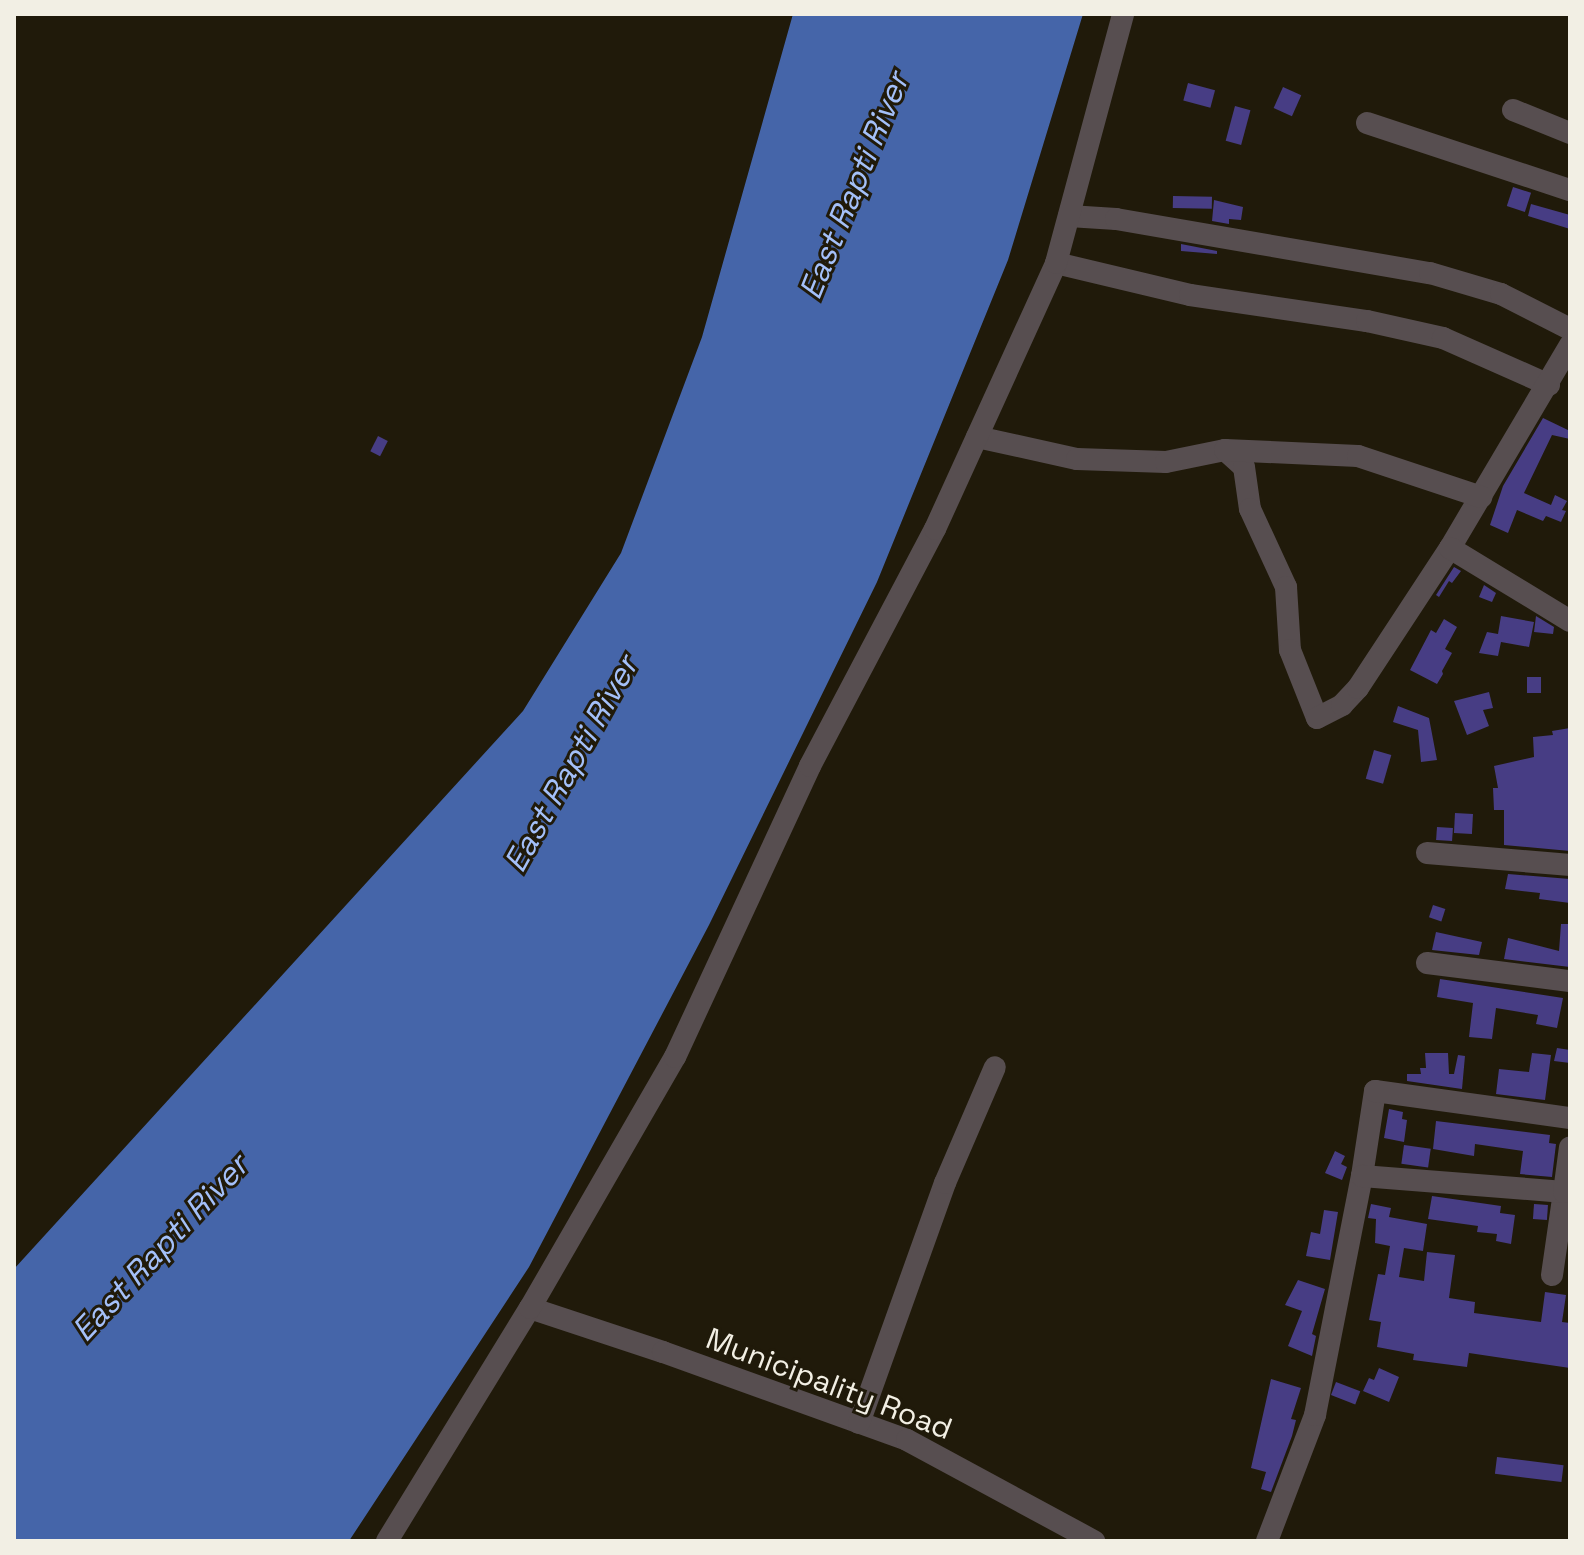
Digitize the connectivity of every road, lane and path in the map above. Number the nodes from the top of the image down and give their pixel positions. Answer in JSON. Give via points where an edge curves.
{"nodes":[{"id":1,"x":1123,"y":14,"type":"edge"},
{"id":2,"x":1513,"y":110,"type":"dead end"},
{"id":3,"x":1367,"y":123,"type":"dead end"},
{"id":4,"x":1570,"y":133,"type":"edge"},
{"id":5,"x":1570,"y":190,"type":"edge"},
{"id":6,"x":1069,"y":216,"type":"junction"},
{"id":7,"x":1056,"y":263,"type":"junction"},
{"id":8,"x":1570,"y":329,"type":"edge"},
{"id":9,"x":1570,"y":345,"type":"edge"},
{"id":10,"x":1549,"y":385,"type":"junction"},
{"id":11,"x":977,"y":437,"type":"junction"},
{"id":12,"x":1225,"y":450,"type":"junction"},
{"id":13,"x":1481,"y":497,"type":"junction"},
{"id":14,"x":1450,"y":548,"type":"junction"},
{"id":15,"x":1570,"y":621,"type":"edge"},
{"id":16,"x":1427,"y":853,"type":"dead end"},
{"id":17,"x":1570,"y":865,"type":"edge"},
{"id":18,"x":1427,"y":963,"type":"dead end"},
{"id":19,"x":1570,"y":981,"type":"edge"},
{"id":20,"x":995,"y":1067,"type":"dead end"},
{"id":21,"x":1570,"y":1118,"type":"edge"},
{"id":22,"x":1570,"y":1147,"type":"edge"},
{"id":23,"x":1362,"y":1176,"type":"junction"},
{"id":24,"x":1564,"y":1192,"type":"junction"},
{"id":25,"x":1552,"y":1275,"type":"dead end"},
{"id":26,"x":530,"y":1308,"type":"junction"},
{"id":27,"x":859,"y":1423,"type":"junction"},
{"id":28,"x":387,"y":1541,"type":"edge"},
{"id":29,"x":1094,"y":1541,"type":"edge"},
{"id":30,"x":1267,"y":1541,"type":"edge"}],
"edges":[{"from":1,"to":6,"type":"street"},
{"from":2,"to":4,"type":"street"},
{"from":3,"to":5,"type":"street"},
{"from":6,"to":7,"type":"street"},
{"from":6,"to":8,"type":"street","via":[[1116,219],[1430,273],[1501,294]]},
{"from":7,"to":10,"type":"street","via":[[1190,295],[1367,321],[1443,338]]},
{"from":7,"to":11,"type":"street"},
{"from":9,"to":10,"type":"street"},
{"from":10,"to":13,"type":"street"},
{"from":11,"to":12,"type":"street","via":[[1077,459],[1166,462]]},
{"from":11,"to":26,"type":"street","via":[[935,529],[810,766],[675,1057]]},
{"from":12,"to":13,"type":"street","via":[[1358,456]]},
{"from":12,"to":14,"type":"street","via":[[1244,467],[1250,509],[1286,587],[1290,650],[1317,718],[1342,705],[1358,688]]},
{"from":13,"to":14,"type":"street"},
{"from":14,"to":15,"type":"street"},
{"from":16,"to":17,"type":"street"},
{"from":18,"to":19,"type":"street"},
{"from":20,"to":27,"type":"street","via":[[945,1183]]},
{"from":21,"to":23,"type":"street","via":[[1375,1091]]},
{"from":22,"to":24,"type":"street"},
{"from":23,"to":24,"type":"street"},
{"from":23,"to":30,"type":"street","via":[[1315,1415]]},
{"from":24,"to":25,"type":"street"},
{"from":26,"to":27,"type":"street","name":"Municipality Road"},
{"from":26,"to":28,"type":"street"},
{"from":27,"to":29,"type":"street","name":"Municipality Road","via":[[907,1440]]}]}
